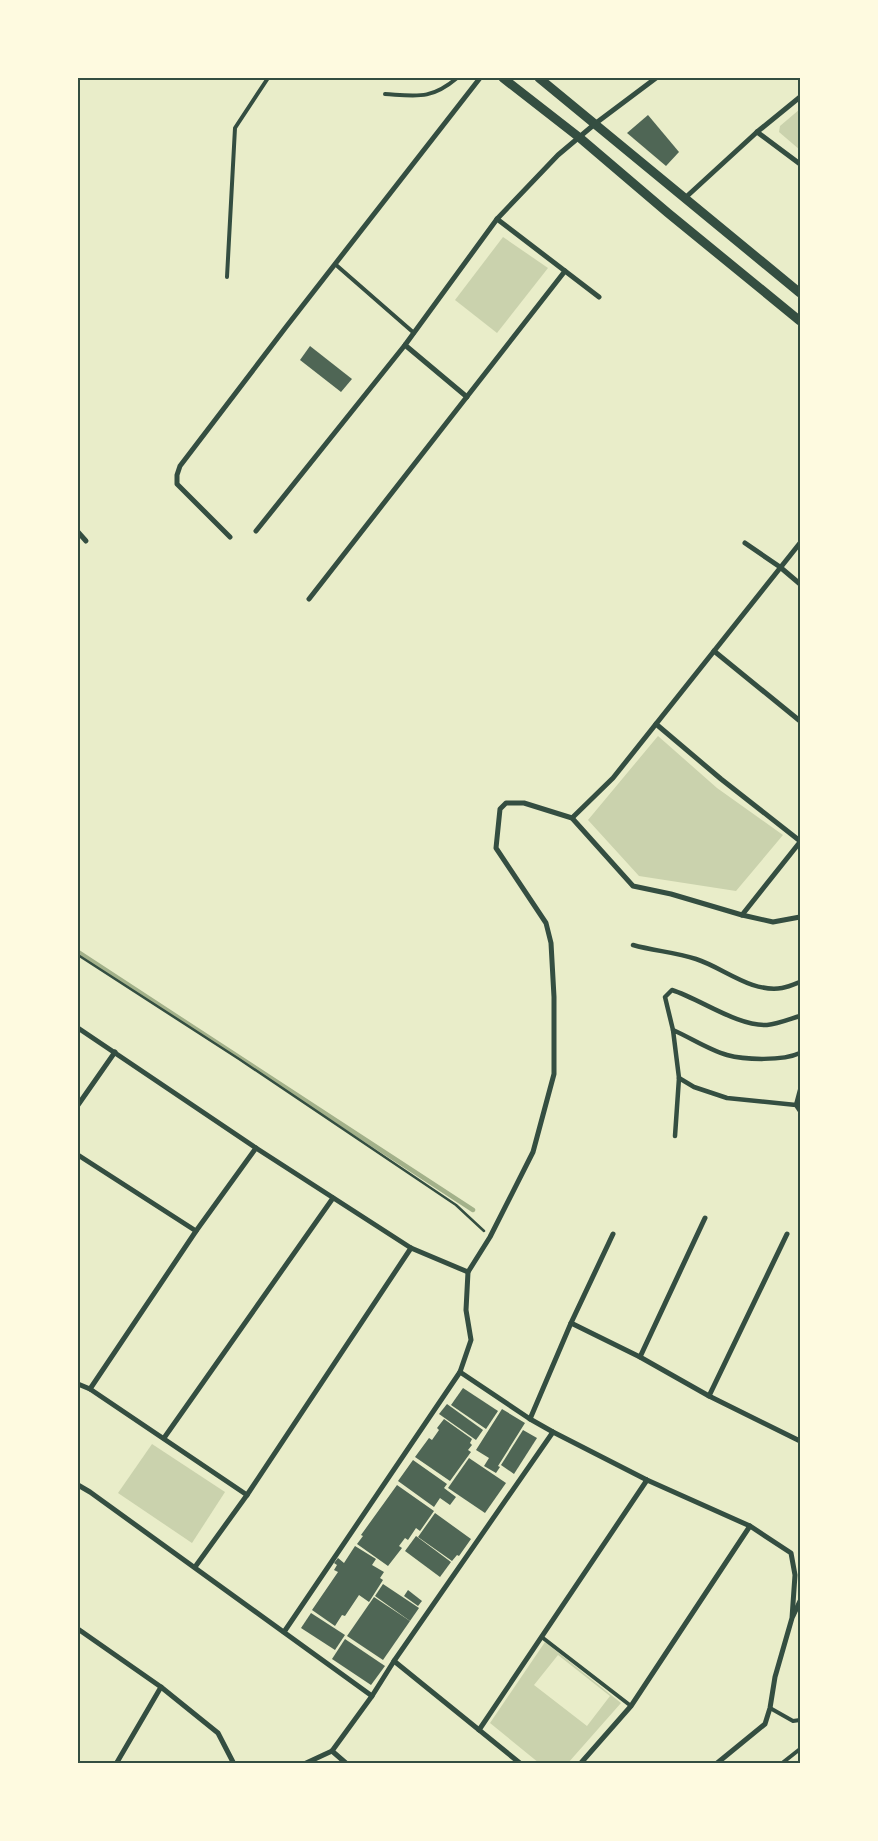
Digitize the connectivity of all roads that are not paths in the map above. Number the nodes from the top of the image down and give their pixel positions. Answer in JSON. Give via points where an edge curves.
{"nodes":[{"id":1,"x":268,"y":78,"type":"edge"},
{"id":2,"x":457,"y":78,"type":"edge"},
{"id":3,"x":480,"y":78,"type":"edge"},
{"id":4,"x":503,"y":78,"type":"edge"},
{"id":5,"x":539,"y":78,"type":"edge"},
{"id":6,"x":656,"y":78,"type":"edge"},
{"id":7,"x":385,"y":94,"type":"dead end"},
{"id":8,"x":800,"y":97,"type":"edge"},
{"id":9,"x":596,"y":123,"type":"junction"},
{"id":10,"x":757,"y":132,"type":"junction"},
{"id":11,"x":580,"y":138,"type":"junction"},
{"id":12,"x":800,"y":164,"type":"edge"},
{"id":13,"x":685,"y":198,"type":"junction"},
{"id":14,"x":497,"y":219,"type":"junction"},
{"id":15,"x":335,"y":264,"type":"junction"},
{"id":16,"x":565,"y":271,"type":"junction"},
{"id":17,"x":227,"y":277,"type":"dead end"},
{"id":18,"x":800,"y":293,"type":"edge"},
{"id":19,"x":599,"y":297,"type":"dead end"},
{"id":20,"x":800,"y":321,"type":"edge"},
{"id":21,"x":414,"y":333,"type":"junction"},
{"id":22,"x":405,"y":345,"type":"junction"},
{"id":23,"x":467,"y":397,"type":"junction"},
{"id":24,"x":78,"y":532,"type":"edge"},
{"id":25,"x":256,"y":532,"type":"dead end"},
{"id":26,"x":230,"y":537,"type":"dead end"},
{"id":27,"x":86,"y":541,"type":"dead end"},
{"id":28,"x":745,"y":543,"type":"dead end"},
{"id":29,"x":800,"y":543,"type":"edge"},
{"id":30,"x":780,"y":567,"type":"junction"},
{"id":31,"x":800,"y":584,"type":"edge"},
{"id":32,"x":309,"y":599,"type":"dead end"},
{"id":33,"x":714,"y":651,"type":"junction"},
{"id":34,"x":800,"y":721,"type":"edge"},
{"id":35,"x":656,"y":724,"type":"junction"},
{"id":36,"x":572,"y":818,"type":"junction"},
{"id":37,"x":800,"y":842,"type":"edge"},
{"id":38,"x":742,"y":915,"type":"junction"},
{"id":39,"x":800,"y":917,"type":"edge"},
{"id":40,"x":633,"y":945,"type":"dead end"},
{"id":41,"x":800,"y":982,"type":"edge"},
{"id":42,"x":800,"y":1016,"type":"edge"},
{"id":43,"x":78,"y":1028,"type":"edge"},
{"id":44,"x":674,"y":1030,"type":"junction"},
{"id":45,"x":115,"y":1052,"type":"junction"},
{"id":46,"x":800,"y":1053,"type":"edge"},
{"id":47,"x":678,"y":1078,"type":"junction"},
{"id":48,"x":800,"y":1090,"type":"edge"},
{"id":49,"x":78,"y":1105,"type":"edge"},
{"id":50,"x":796,"y":1105,"type":"junction"},
{"id":51,"x":800,"y":1111,"type":"edge"},
{"id":52,"x":675,"y":1136,"type":"dead end"},
{"id":53,"x":256,"y":1148,"type":"junction"},
{"id":54,"x":78,"y":1156,"type":"edge"},
{"id":55,"x":333,"y":1198,"type":"junction"},
{"id":56,"x":705,"y":1218,"type":"dead end"},
{"id":57,"x":196,"y":1231,"type":"junction"},
{"id":58,"x":613,"y":1234,"type":"dead end"},
{"id":59,"x":787,"y":1234,"type":"dead end"},
{"id":60,"x":411,"y":1248,"type":"junction"},
{"id":61,"x":468,"y":1272,"type":"junction"},
{"id":62,"x":571,"y":1322,"type":"junction"},
{"id":63,"x":640,"y":1357,"type":"junction"},
{"id":64,"x":460,"y":1372,"type":"junction"},
{"id":65,"x":78,"y":1384,"type":"edge"},
{"id":66,"x":90,"y":1389,"type":"junction"},
{"id":67,"x":709,"y":1396,"type":"junction"},
{"id":68,"x":530,"y":1419,"type":"junction"},
{"id":69,"x":553,"y":1432,"type":"junction"},
{"id":70,"x":164,"y":1438,"type":"junction"},
{"id":71,"x":800,"y":1441,"type":"edge"},
{"id":72,"x":647,"y":1480,"type":"junction"},
{"id":73,"x":78,"y":1485,"type":"edge"},
{"id":74,"x":247,"y":1495,"type":"junction"},
{"id":75,"x":750,"y":1526,"type":"junction"},
{"id":76,"x":195,"y":1567,"type":"junction"},
{"id":77,"x":800,"y":1601,"type":"edge"},
{"id":78,"x":792,"y":1618,"type":"junction"},
{"id":79,"x":78,"y":1629,"type":"edge"},
{"id":80,"x":284,"y":1632,"type":"junction"},
{"id":81,"x":543,"y":1638,"type":"junction"},
{"id":82,"x":394,"y":1661,"type":"junction"},
{"id":83,"x":161,"y":1687,"type":"junction"},
{"id":84,"x":372,"y":1696,"type":"junction"},
{"id":85,"x":630,"y":1706,"type":"junction"},
{"id":86,"x":770,"y":1708,"type":"junction"},
{"id":87,"x":800,"y":1720,"type":"edge"},
{"id":88,"x":479,"y":1730,"type":"junction"},
{"id":89,"x":800,"y":1749,"type":"edge"},
{"id":90,"x":332,"y":1751,"type":"junction"},
{"id":91,"x":581,"y":1763,"type":"edge"},
{"id":92,"x":116,"y":1764,"type":"edge"},
{"id":93,"x":234,"y":1764,"type":"edge"},
{"id":94,"x":304,"y":1764,"type":"edge"},
{"id":95,"x":347,"y":1764,"type":"edge"},
{"id":96,"x":521,"y":1764,"type":"edge"},
{"id":97,"x":716,"y":1764,"type":"edge"},
{"id":98,"x":781,"y":1764,"type":"edge"}],
"edges":[{"from":1,"to":17,"type":"lane","via":[[235,128]]},
{"from":2,"to":7,"type":"lane","via":[[443,90],[424,96]]},
{"from":3,"to":15,"type":"street"},
{"from":4,"to":11,"type":"street"},
{"from":5,"to":9,"type":"street"},
{"from":6,"to":9,"type":"street"},
{"from":8,"to":10,"type":"street"},
{"from":9,"to":11,"type":"street"},
{"from":9,"to":13,"type":"street"},
{"from":10,"to":12,"type":"street"},
{"from":10,"to":13,"type":"street"},
{"from":11,"to":14,"type":"street","via":[[558,154]]},
{"from":11,"to":20,"type":"street"},
{"from":13,"to":18,"type":"street"},
{"from":14,"to":16,"type":"street"},
{"from":14,"to":21,"type":"street"},
{"from":15,"to":21,"type":"lane"},
{"from":15,"to":26,"type":"street","via":[[180,466],[177,484]]},
{"from":16,"to":19,"type":"street"},
{"from":16,"to":23,"type":"street"},
{"from":21,"to":22,"type":"street"},
{"from":22,"to":23,"type":"street"},
{"from":22,"to":25,"type":"street"},
{"from":23,"to":32,"type":"street"},
{"from":24,"to":27,"type":"street"},
{"from":28,"to":30,"type":"street"},
{"from":29,"to":30,"type":"street"},
{"from":30,"to":31,"type":"street"},
{"from":30,"to":33,"type":"street"},
{"from":33,"to":34,"type":"street"},
{"from":33,"to":35,"type":"street"},
{"from":35,"to":36,"type":"street","via":[[613,778]]},
{"from":35,"to":37,"type":"street"},
{"from":36,"to":38,"type":"street","via":[[633,886]]},
{"from":36,"to":61,"type":"street","via":[[524,802],[506,804],[500,809],[496,848],[546,922],[551,943],[554,1074],[533,1152],[490,1237]]},
{"from":37,"to":38,"type":"street"},
{"from":38,"to":39,"type":"street","via":[[773,922]]},
{"from":40,"to":41,"type":"street","via":[[694,958],[762,987],[782,988]]},
{"from":42,"to":44,"type":"street","via":[[767,1025],[755,1024],[672,990],[665,997]]},
{"from":43,"to":45,"type":"street"},
{"from":44,"to":46,"type":"street","via":[[728,1055],[768,1058]]},
{"from":44,"to":47,"type":"street"},
{"from":45,"to":49,"type":"street"},
{"from":45,"to":53,"type":"street"},
{"from":47,"to":50,"type":"street","via":[[727,1098]]},
{"from":47,"to":52,"type":"street"},
{"from":48,"to":50,"type":"street"},
{"from":50,"to":51,"type":"street"},
{"from":53,"to":55,"type":"street"},
{"from":53,"to":57,"type":"street"},
{"from":54,"to":57,"type":"street"},
{"from":55,"to":60,"type":"street"},
{"from":55,"to":70,"type":"street"},
{"from":56,"to":63,"type":"street"},
{"from":57,"to":66,"type":"street"},
{"from":58,"to":62,"type":"street"},
{"from":59,"to":67,"type":"street"},
{"from":60,"to":61,"type":"street"},
{"from":60,"to":74,"type":"street"},
{"from":61,"to":64,"type":"street","via":[[466,1310],[470,1340]]},
{"from":62,"to":63,"type":"street"},
{"from":62,"to":68,"type":"street"},
{"from":63,"to":67,"type":"street"},
{"from":64,"to":68,"type":"street"},
{"from":64,"to":80,"type":"street"},
{"from":65,"to":66,"type":"street"},
{"from":66,"to":70,"type":"street"},
{"from":67,"to":71,"type":"street"},
{"from":68,"to":69,"type":"street"},
{"from":69,"to":72,"type":"street"},
{"from":69,"to":82,"type":"street"},
{"from":70,"to":74,"type":"street"},
{"from":72,"to":75,"type":"street"},
{"from":72,"to":81,"type":"street"},
{"from":73,"to":76,"type":"street"},
{"from":74,"to":76,"type":"street"},
{"from":75,"to":78,"type":"street","via":[[791,1553],[795,1574]]},
{"from":75,"to":85,"type":"street"},
{"from":76,"to":80,"type":"street"},
{"from":77,"to":78,"type":"street"},
{"from":78,"to":86,"type":"street","via":[[775,1677]]},
{"from":79,"to":83,"type":"street"},
{"from":80,"to":84,"type":"street"},
{"from":81,"to":85,"type":"lane"},
{"from":81,"to":88,"type":"street"},
{"from":82,"to":84,"type":"street"},
{"from":82,"to":88,"type":"street"},
{"from":83,"to":92,"type":"street"},
{"from":83,"to":93,"type":"street","via":[[218,1733]]},
{"from":84,"to":90,"type":"street"},
{"from":85,"to":91,"type":"street"},
{"from":86,"to":87,"type":"lane","via":[[793,1721]]},
{"from":86,"to":97,"type":"street","via":[[765,1724]]},
{"from":88,"to":96,"type":"street"},
{"from":89,"to":98,"type":"lane"},
{"from":90,"to":94,"type":"street"},
{"from":90,"to":95,"type":"street"}]}
